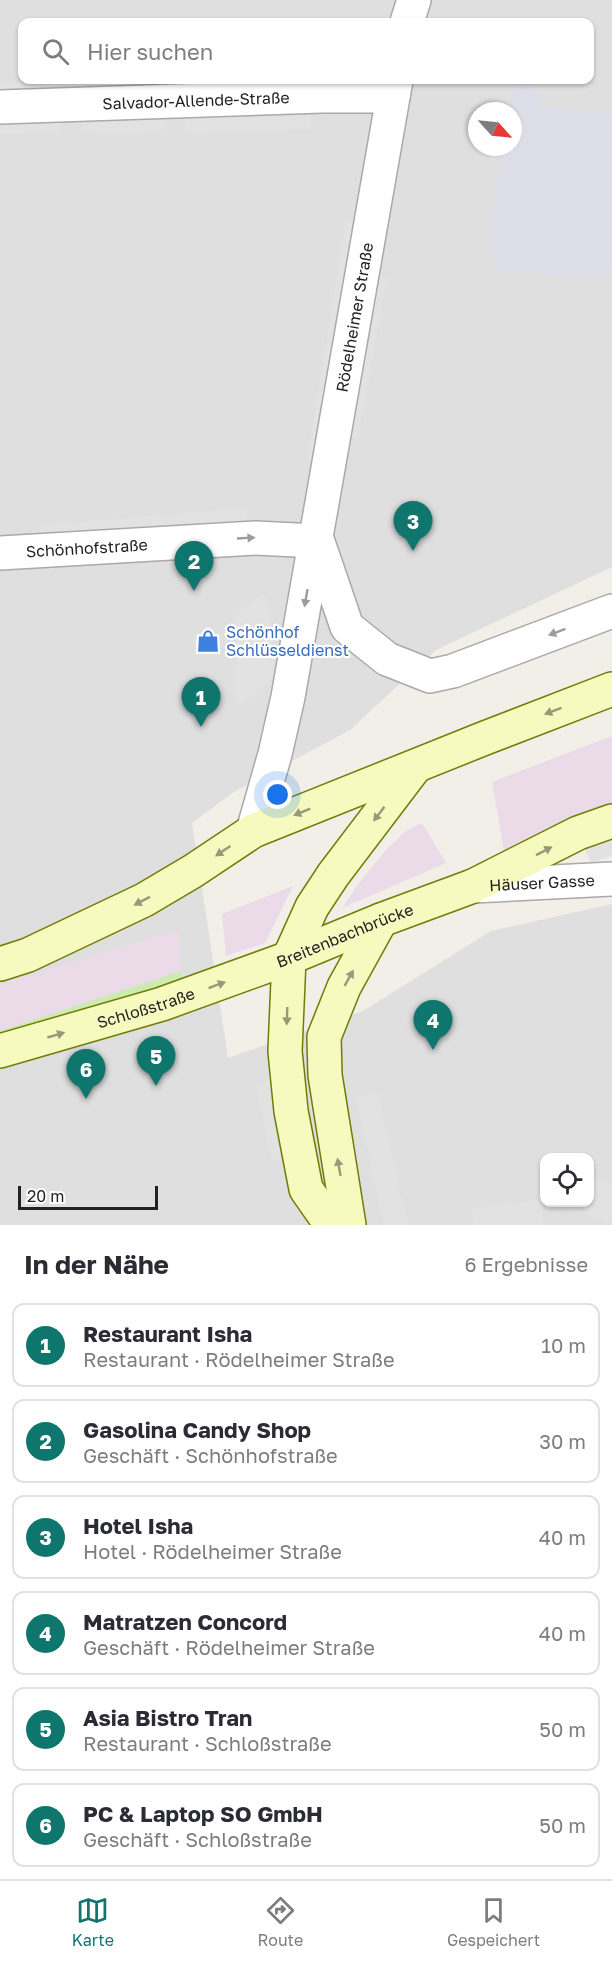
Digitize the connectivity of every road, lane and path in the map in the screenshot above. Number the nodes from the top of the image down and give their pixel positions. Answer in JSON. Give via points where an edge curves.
{"nodes":[{"id":1,"x":414,"y":0,"type":"edge"},
{"id":2,"x":408,"y":18,"type":"edge"},
{"id":3,"x":394,"y":88,"type":"edge"},
{"id":4,"x":0,"y":107,"type":"edge"},
{"id":5,"x":317,"y":541,"type":"junction"},
{"id":6,"x":0,"y":553,"type":"edge"},
{"id":7,"x":612,"y":611,"type":"edge"},
{"id":8,"x":612,"y":689,"type":"edge"},
{"id":9,"x":415,"y":767,"type":"junction"},
{"id":10,"x":612,"y":821,"type":"edge"},
{"id":11,"x":253,"y":831,"type":"junction"},
{"id":12,"x":612,"y":879,"type":"edge"},
{"id":13,"x":472,"y":886,"type":"junction"},
{"id":14,"x":381,"y":920,"type":"junction"},
{"id":15,"x":289,"y":958,"type":"junction"},
{"id":16,"x":0,"y":964,"type":"edge"},
{"id":17,"x":0,"y":1051,"type":"edge"},
{"id":18,"x":331,"y":1225,"type":"edge"},
{"id":19,"x":349,"y":1225,"type":"edge"}],
"edges":[{"from":1,"to":2,"type":"street"},
{"from":3,"to":4,"type":"street","name":"Salvador-Allende-Straße","via":[[310,97]]},
{"from":3,"to":5,"type":"street","name":"Rödelheimer Straße"},
{"from":6,"to":5,"type":"street","name":"Schönhofstraße","one_way":true,"via":[[255,538]]},
{"from":7,"to":5,"type":"street","name":"Rödelheimer Straße","one_way":true,"via":[[453,671],[430,676],[387,659],[347,627]]},
{"from":5,"to":11,"type":"street","name":"Rödelheimer Straße","one_way":true,"via":[[288,697]]},
{"from":8,"to":9,"type":"main road","one_way":true},
{"from":9,"to":11,"type":"main road","one_way":true},
{"from":9,"to":15,"type":"main road","name":"Breitenbachbrücke","one_way":true,"via":[[333,875],[312,907]]},
{"from":13,"to":10,"type":"main road","name":"Breitenbachbrücke","one_way":true,"via":[[578,833]]},
{"from":11,"to":16,"type":"main road","one_way":true,"via":[[144,900],[28,955]]},
{"from":12,"to":13,"type":"street","name":"Häuser Gasse"},
{"from":13,"to":14,"type":"main road","name":"Breitenbachbrücke"},
{"from":14,"to":15,"type":"main road","name":"Breitenbachbrücke"},
{"from":19,"to":14,"type":"main road","one_way":true,"via":[[325,1075],[324,1038],[344,987]]},
{"from":17,"to":15,"type":"main road","name":"Schloßstraße","one_way":true,"via":[[162,1005]]},
{"from":15,"to":18,"type":"main road","one_way":true,"via":[[285,1051],[293,1120],[306,1190]]}]}
